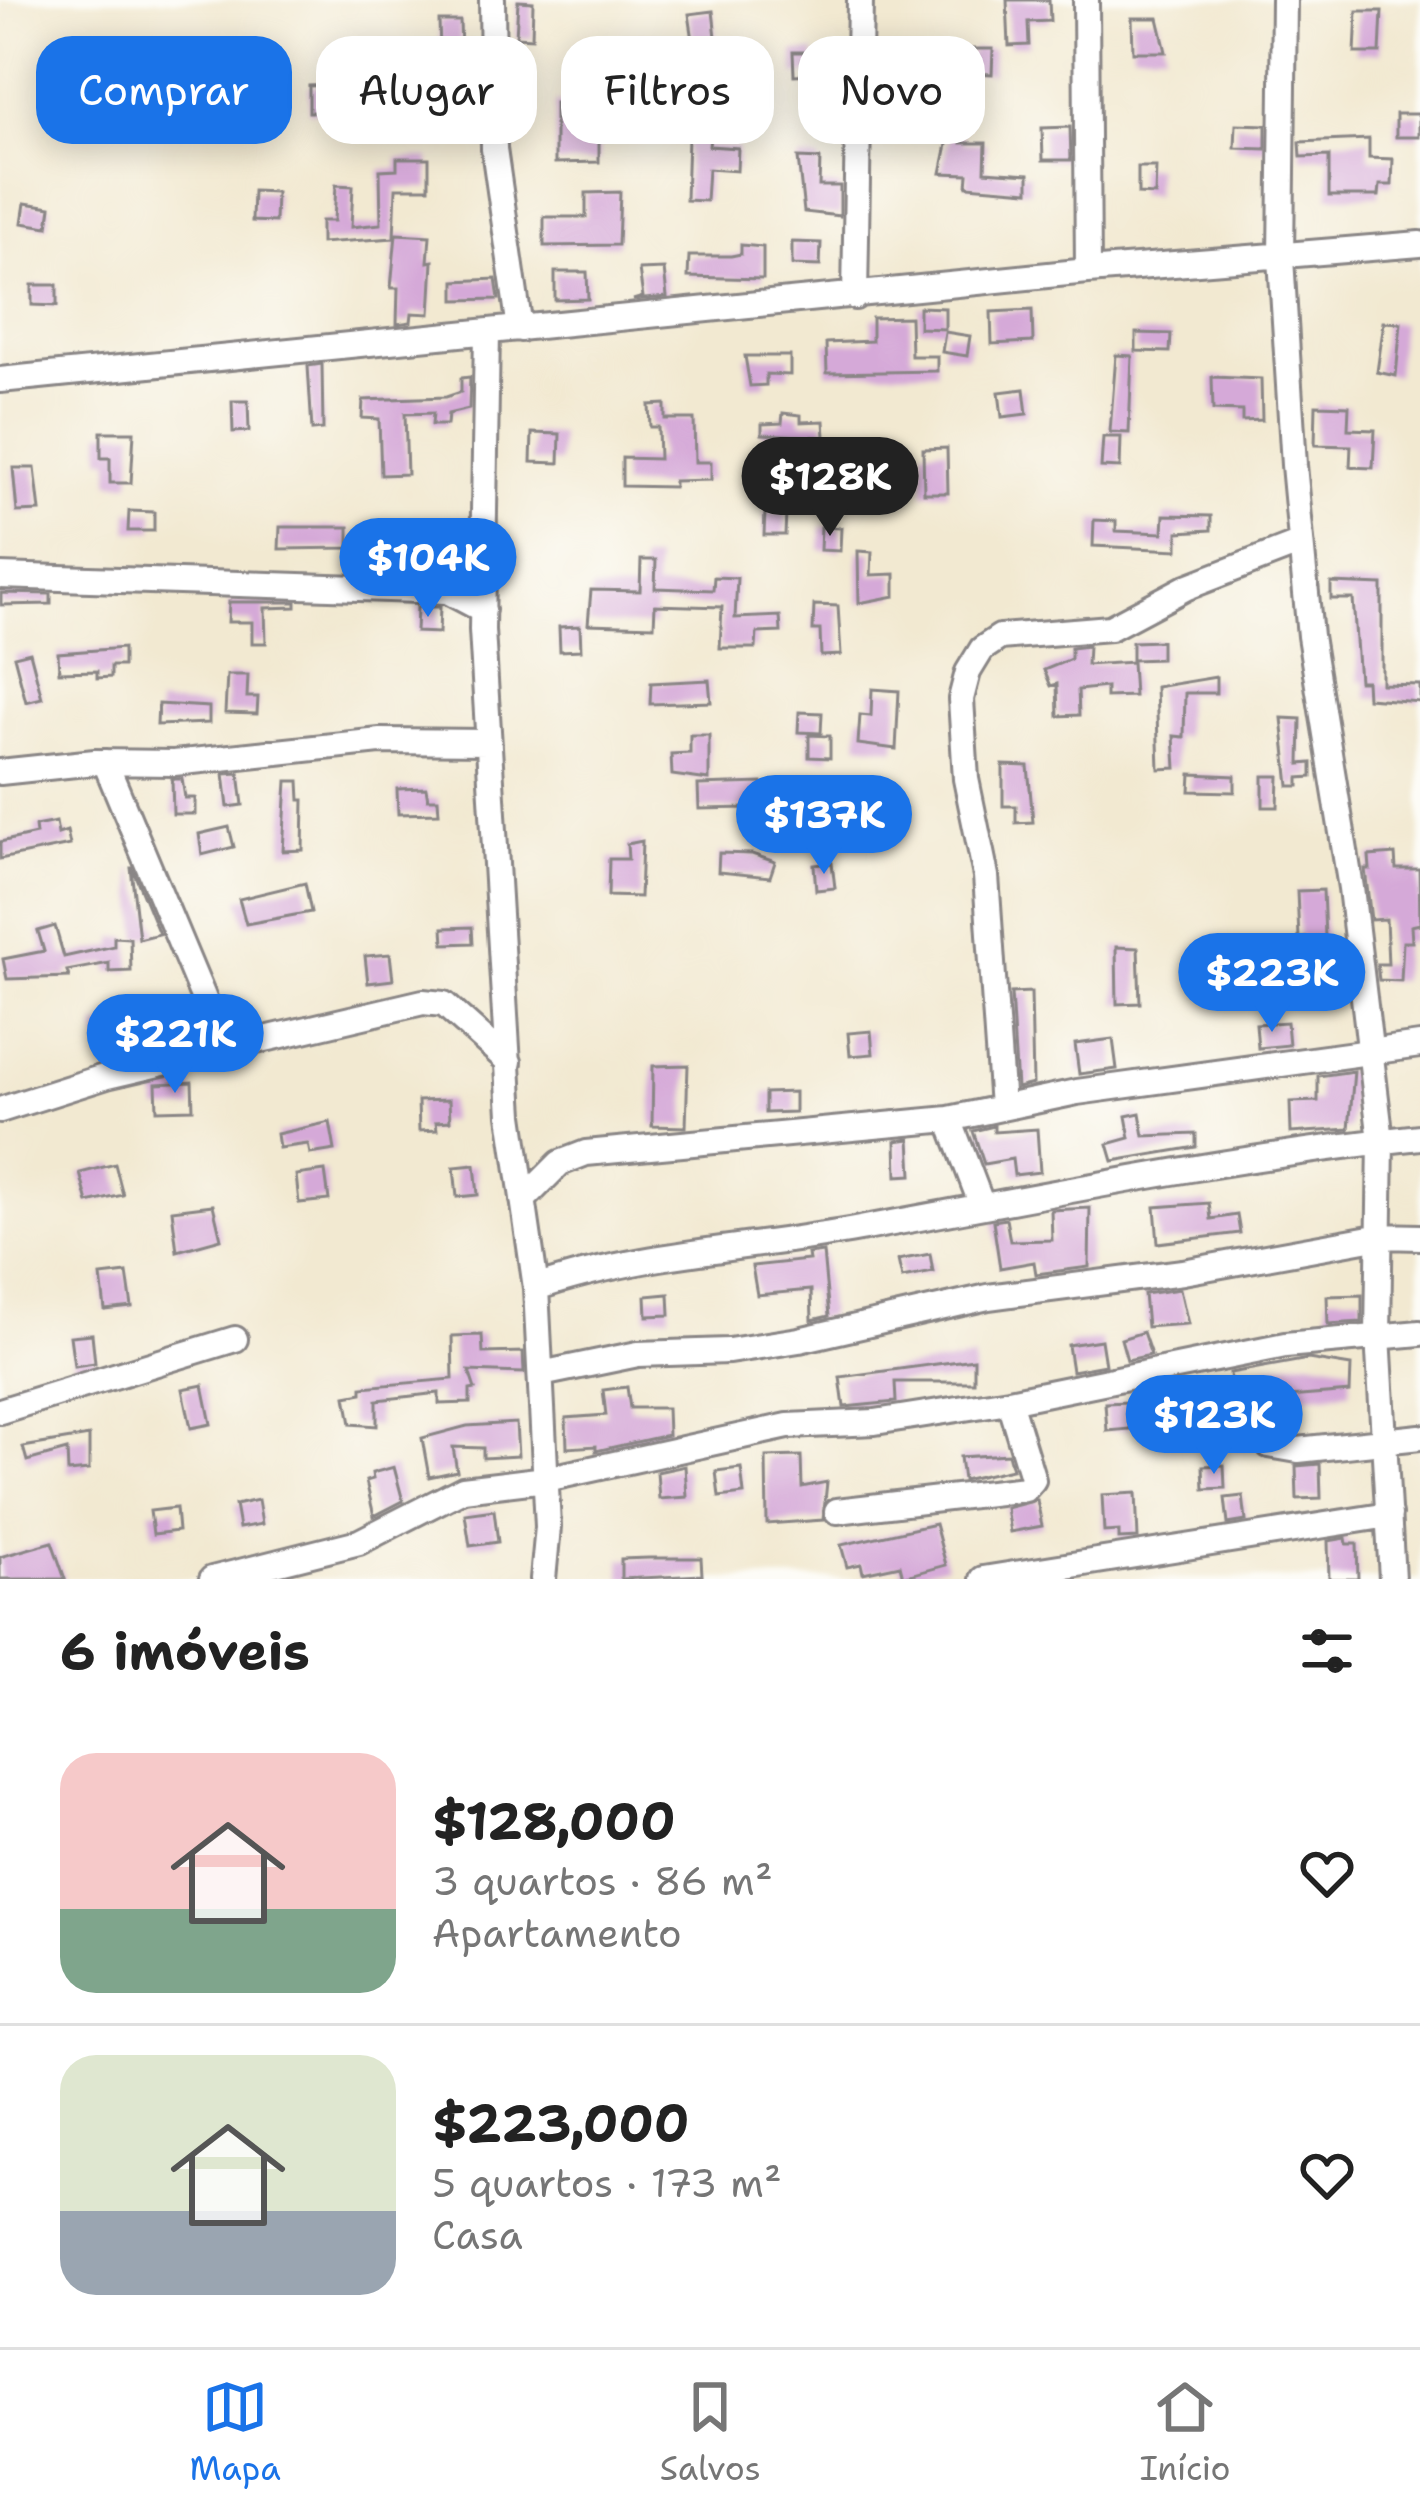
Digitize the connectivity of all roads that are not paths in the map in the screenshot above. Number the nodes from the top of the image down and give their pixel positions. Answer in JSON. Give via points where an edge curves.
{"nodes":[{"id":1,"x":492,"y":0,"type":"edge"},
{"id":2,"x":860,"y":0,"type":"edge"},
{"id":3,"x":1086,"y":0,"type":"edge"},
{"id":4,"x":1284,"y":0,"type":"edge"},
{"id":5,"x":1420,"y":244,"type":"edge"},
{"id":6,"x":1281,"y":258,"type":"junction"},
{"id":7,"x":1088,"y":271,"type":"junction"},
{"id":8,"x":855,"y":297,"type":"junction"},
{"id":9,"x":520,"y":329,"type":"junction"},
{"id":10,"x":487,"y":332,"type":"junction"},
{"id":11,"x":0,"y":380,"type":"edge"},
{"id":12,"x":1301,"y":543,"type":"junction"},
{"id":13,"x":485,"y":566,"type":"junction"},
{"id":14,"x":0,"y":576,"type":"edge"},
{"id":15,"x":447,"y":591,"type":"junction"},
{"id":16,"x":483,"y":610,"type":"junction"},
{"id":17,"x":488,"y":742,"type":"junction"},
{"id":18,"x":105,"y":762,"type":"junction"},
{"id":19,"x":0,"y":772,"type":"edge"},
{"id":20,"x":1420,"y":1046,"type":"edge"},
{"id":21,"x":224,"y":1047,"type":"junction"},
{"id":22,"x":1372,"y":1049,"type":"junction"},
{"id":23,"x":509,"y":1062,"type":"junction"},
{"id":24,"x":1002,"y":1107,"type":"junction"},
{"id":25,"x":0,"y":1110,"type":"edge"},
{"id":26,"x":949,"y":1119,"type":"junction"},
{"id":27,"x":1420,"y":1137,"type":"edge"},
{"id":28,"x":1381,"y":1142,"type":"junction"},
{"id":29,"x":523,"y":1200,"type":"junction"},
{"id":30,"x":981,"y":1204,"type":"junction"},
{"id":31,"x":1381,"y":1236,"type":"junction"},
{"id":32,"x":1420,"y":1237,"type":"edge"},
{"id":33,"x":536,"y":1288,"type":"junction"},
{"id":34,"x":1420,"y":1333,"type":"edge"},
{"id":35,"x":1378,"y":1335,"type":"junction"},
{"id":36,"x":235,"y":1339,"type":"dead end"},
{"id":37,"x":541,"y":1374,"type":"junction"},
{"id":38,"x":1009,"y":1401,"type":"junction"},
{"id":39,"x":0,"y":1411,"type":"edge"},
{"id":40,"x":1258,"y":1429,"type":"dead end"},
{"id":41,"x":1420,"y":1438,"type":"edge"},
{"id":42,"x":1383,"y":1440,"type":"junction"},
{"id":43,"x":546,"y":1479,"type":"junction"},
{"id":44,"x":837,"y":1511,"type":"dead end"},
{"id":45,"x":1389,"y":1515,"type":"junction"},
{"id":46,"x":212,"y":1579,"type":"edge"},
{"id":47,"x":543,"y":1579,"type":"edge"},
{"id":48,"x":983,"y":1579,"type":"edge"},
{"id":49,"x":1392,"y":1579,"type":"edge"}],
"edges":[{"from":1,"to":9,"type":"street","via":[[494,149]]},
{"from":2,"to":8,"type":"street"},
{"from":3,"to":7,"type":"street"},
{"from":4,"to":6,"type":"street"},
{"from":5,"to":6,"type":"street"},
{"from":6,"to":7,"type":"street"},
{"from":6,"to":12,"type":"street"},
{"from":7,"to":8,"type":"street"},
{"from":8,"to":9,"type":"street"},
{"from":9,"to":10,"type":"street"},
{"from":10,"to":11,"type":"street"},
{"from":10,"to":13,"type":"street"},
{"from":12,"to":22,"type":"street"},
{"from":12,"to":24,"type":"street","via":[[1187,587],[1110,628],[1000,637],[968,672],[961,699],[966,779],[986,876]]},
{"from":13,"to":15,"type":"street"},
{"from":13,"to":16,"type":"street"},
{"from":14,"to":15,"type":"street"},
{"from":15,"to":16,"type":"street"},
{"from":16,"to":17,"type":"street"},
{"from":17,"to":18,"type":"street","via":[[380,741],[174,763]]},
{"from":17,"to":23,"type":"street"},
{"from":18,"to":19,"type":"street"},
{"from":18,"to":21,"type":"street"},
{"from":20,"to":22,"type":"street"},
{"from":21,"to":23,"type":"street","via":[[434,1001]]},
{"from":21,"to":25,"type":"street"},
{"from":22,"to":24,"type":"street"},
{"from":22,"to":28,"type":"street"},
{"from":23,"to":29,"type":"street"},
{"from":24,"to":26,"type":"street"},
{"from":26,"to":29,"type":"street","via":[[586,1153],[560,1163]]},
{"from":26,"to":30,"type":"street"},
{"from":27,"to":28,"type":"street"},
{"from":28,"to":30,"type":"street"},
{"from":28,"to":31,"type":"street"},
{"from":29,"to":33,"type":"street"},
{"from":30,"to":33,"type":"street","via":[[612,1265]]},
{"from":31,"to":32,"type":"street"},
{"from":31,"to":35,"type":"street"},
{"from":31,"to":37,"type":"street","via":[[988,1297],[799,1340],[638,1354]]},
{"from":33,"to":37,"type":"street"},
{"from":34,"to":35,"type":"street"},
{"from":35,"to":38,"type":"street","via":[[1143,1370]]},
{"from":35,"to":42,"type":"street"},
{"from":36,"to":39,"type":"street"},
{"from":37,"to":43,"type":"street"},
{"from":38,"to":43,"type":"street","via":[[714,1438]]},
{"from":38,"to":44,"type":"street","via":[[1033,1480],[1025,1489]]},
{"from":40,"to":42,"type":"street","via":[[1269,1445],[1298,1450]]},
{"from":41,"to":42,"type":"street"},
{"from":42,"to":45,"type":"street"},
{"from":43,"to":46,"type":"street","via":[[449,1492],[359,1542]]},
{"from":43,"to":47,"type":"street"},
{"from":45,"to":48,"type":"street"},
{"from":45,"to":49,"type":"street"}]}
